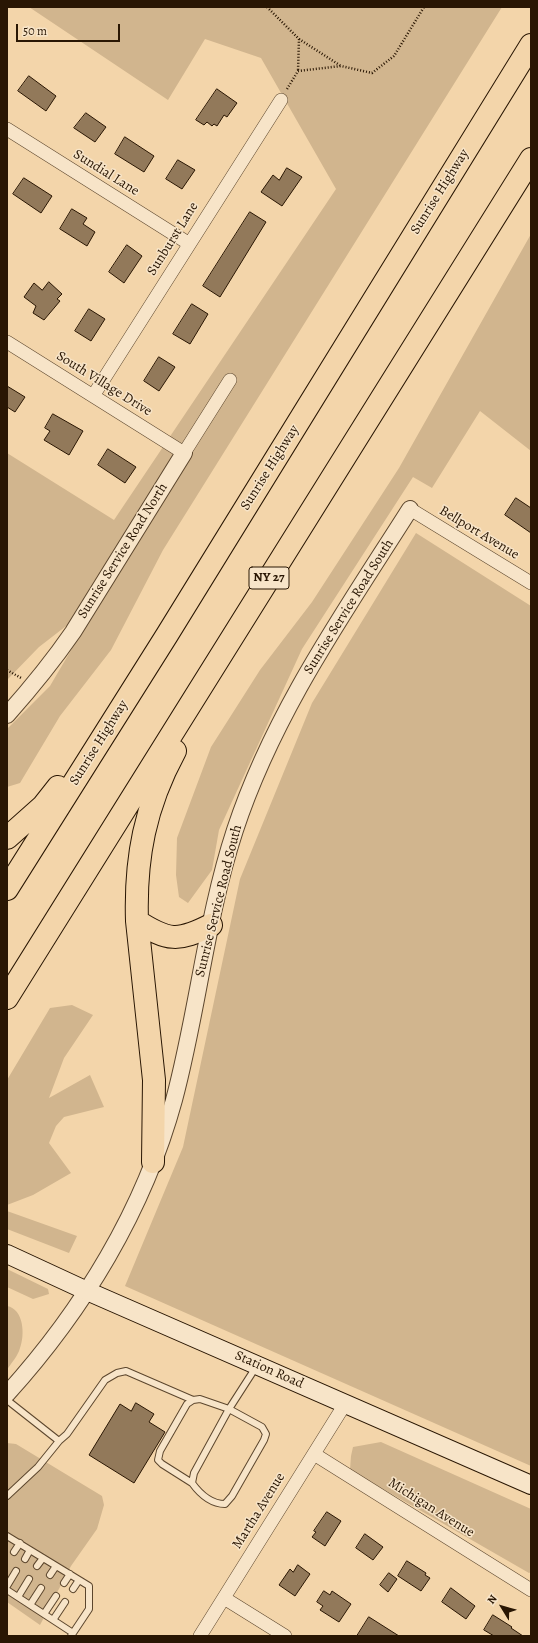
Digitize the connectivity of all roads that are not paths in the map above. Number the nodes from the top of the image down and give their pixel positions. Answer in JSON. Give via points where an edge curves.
{"nodes":[{"id":1,"x":531,"y":45,"type":"edge"},
{"id":2,"x":281,"y":100,"type":"road end"},
{"id":3,"x":7,"y":129,"type":"edge"},
{"id":4,"x":531,"y":159,"type":"edge"},
{"id":5,"x":188,"y":243,"type":"junction"},
{"id":6,"x":7,"y":342,"type":"edge"},
{"id":7,"x":230,"y":380,"type":"dead end"},
{"id":8,"x":93,"y":396,"type":"junction"},
{"id":9,"x":184,"y":453,"type":"junction"},
{"id":10,"x":410,"y":510,"type":"joint"},
{"id":11,"x":531,"y":583,"type":"edge"},
{"id":12,"x":250,"y":609,"type":"junction"},
{"id":13,"x":167,"y":635,"type":"junction"},
{"id":14,"x":7,"y":715,"type":"edge"},
{"id":15,"x":7,"y":838,"type":"edge"},
{"id":16,"x":7,"y":889,"type":"edge"},
{"id":17,"x":137,"y":921,"type":"junction"},
{"id":18,"x":211,"y":925,"type":"junction"},
{"id":19,"x":7,"y":998,"type":"edge"},
{"id":20,"x":153,"y":1162,"type":"junction"},
{"id":21,"x":7,"y":1254,"type":"edge"},
{"id":22,"x":87,"y":1291,"type":"junction"},
{"id":23,"x":256,"y":1365,"type":"junction"},
{"id":24,"x":7,"y":1394,"type":"edge"},
{"id":25,"x":7,"y":1400,"type":"edge"},
{"id":26,"x":193,"y":1400,"type":"junction"},
{"id":27,"x":345,"y":1404,"type":"junction"},
{"id":28,"x":229,"y":1409,"type":"junction"},
{"id":29,"x":60,"y":1441,"type":"junction"},
{"id":30,"x":314,"y":1454,"type":"junction"},
{"id":31,"x":192,"y":1484,"type":"junction"},
{"id":32,"x":531,"y":1485,"type":"edge"},
{"id":33,"x":7,"y":1496,"type":"edge"},
{"id":34,"x":7,"y":1536,"type":"edge"},
{"id":35,"x":20,"y":1543,"type":"junction"},
{"id":36,"x":30,"y":1550,"type":"junction"},
{"id":37,"x":14,"y":1552,"type":"dead end"},
{"id":38,"x":43,"y":1558,"type":"junction"},
{"id":39,"x":24,"y":1559,"type":"dead end"},
{"id":40,"x":37,"y":1566,"type":"dead end"},
{"id":41,"x":56,"y":1566,"type":"junction"},
{"id":42,"x":16,"y":1571,"type":"dead end"},
{"id":43,"x":70,"y":1574,"type":"junction"},
{"id":44,"x":50,"y":1575,"type":"dead end"},
{"id":45,"x":29,"y":1579,"type":"dead end"},
{"id":46,"x":79,"y":1580,"type":"junction"},
{"id":47,"x":64,"y":1583,"type":"dead end"},
{"id":48,"x":7,"y":1586,"type":"edge"},
{"id":49,"x":42,"y":1588,"type":"dead end"},
{"id":50,"x":73,"y":1589,"type":"dead end"},
{"id":51,"x":7,"y":1590,"type":"edge"},
{"id":52,"x":531,"y":1590,"type":"edge"},
{"id":53,"x":56,"y":1596,"type":"dead end"},
{"id":54,"x":18,"y":1597,"type":"junction"},
{"id":55,"x":224,"y":1598,"type":"junction"},
{"id":56,"x":65,"y":1602,"type":"dead end"},
{"id":57,"x":30,"y":1605,"type":"junction"},
{"id":58,"x":44,"y":1614,"type":"junction"},
{"id":59,"x":54,"y":1620,"type":"junction"},
{"id":60,"x":72,"y":1634,"type":"edge"},
{"id":61,"x":200,"y":1636,"type":"edge"},
{"id":62,"x":285,"y":1636,"type":"edge"}],
"edges":[{"from":1,"to":13,"type":"highway","name":"Sunrise Highway"},
{"from":2,"to":5,"type":"street","name":"Sunburst Lane"},
{"from":3,"to":5,"type":"street","name":"Sundial Lane"},
{"from":4,"to":12,"type":"highway","number":"NY 27"},
{"from":5,"to":8,"type":"street","name":"Sunburst Lane"},
{"from":6,"to":8,"type":"street","name":"South Village Drive"},
{"from":7,"to":9,"type":"street","name":"Sunrise Service Road North"},
{"from":8,"to":9,"type":"street","name":"South Village Drive"},
{"from":9,"to":14,"type":"street","name":"Sunrise Service Road North","via":[[73,632],[38,680]]},
{"from":10,"to":11,"type":"street","name":"Bellport Avenue"},
{"from":10,"to":18,"type":"street","name":"Sunrise Service Road South","via":[[320,649],[261,761],[235,831]]},
{"from":12,"to":17,"type":"highway","via":[[204,704],[162,776],[152,801],[140,846]]},
{"from":12,"to":19,"type":"highway","number":"NY 27"},
{"from":13,"to":15,"type":"highway","via":[[54,792]]},
{"from":13,"to":16,"type":"highway","name":"Sunrise Highway"},
{"from":17,"to":18,"type":"highway","via":[[170,937],[194,934]]},
{"from":17,"to":20,"type":"highway","via":[[154,1080]]},
{"from":18,"to":20,"type":"street","name":"Sunrise Service Road South","via":[[173,1101]]},
{"from":20,"to":22,"type":"street","name":"Sunrise Service Road South","via":[[130,1214]]},
{"from":21,"to":22,"type":"main road","name":"Station Road"},
{"from":22,"to":23,"type":"main road","name":"Station Road"},
{"from":22,"to":24,"type":"street","name":"Sunrise Service Road South","via":[[44,1351]]},
{"from":23,"to":27,"type":"main road","name":"Station Road"},
{"from":23,"to":28,"type":"lane"},
{"from":25,"to":29,"type":"lane"},
{"from":26,"to":28,"type":"lane","via":[[200,1399]]},
{"from":26,"to":29,"type":"lane","via":[[126,1371],[117,1373],[105,1380]]},
{"from":26,"to":31,"type":"lane","via":[[187,1404],[160,1451],[158,1460]]},
{"from":27,"to":30,"type":"street","name":"Martha Avenue"},
{"from":27,"to":32,"type":"main road","name":"Station Road"},
{"from":28,"to":31,"type":"lane","via":[[194,1473]]},
{"from":28,"to":31,"type":"lane","via":[[262,1427],[266,1434],[264,1440],[225,1504],[217,1504],[198,1492]]},
{"from":29,"to":33,"type":"lane","via":[[38,1467]]},
{"from":30,"to":52,"type":"street","name":"Michigan Avenue"},
{"from":30,"to":55,"type":"street","name":"Martha Avenue"},
{"from":34,"to":35,"type":"lane"},
{"from":35,"to":36,"type":"lane"},
{"from":35,"to":37,"type":"lane"},
{"from":36,"to":38,"type":"lane"},
{"from":36,"to":39,"type":"lane"},
{"from":38,"to":40,"type":"lane"},
{"from":38,"to":41,"type":"lane"},
{"from":41,"to":43,"type":"lane"},
{"from":41,"to":44,"type":"lane"},
{"from":42,"to":48,"type":"lane"},
{"from":43,"to":46,"type":"lane"},
{"from":43,"to":47,"type":"lane"},
{"from":45,"to":54,"type":"lane"},
{"from":46,"to":50,"type":"lane"},
{"from":46,"to":60,"type":"lane","via":[[88,1586],[89,1609]]},
{"from":49,"to":57,"type":"lane"},
{"from":51,"to":54,"type":"lane"},
{"from":53,"to":58,"type":"lane"},
{"from":54,"to":57,"type":"lane"},
{"from":55,"to":61,"type":"street","name":"Martha Avenue"},
{"from":55,"to":62,"type":"street"},
{"from":56,"to":59,"type":"lane"},
{"from":57,"to":58,"type":"lane"},
{"from":58,"to":59,"type":"lane"},
{"from":59,"to":60,"type":"lane"}]}
